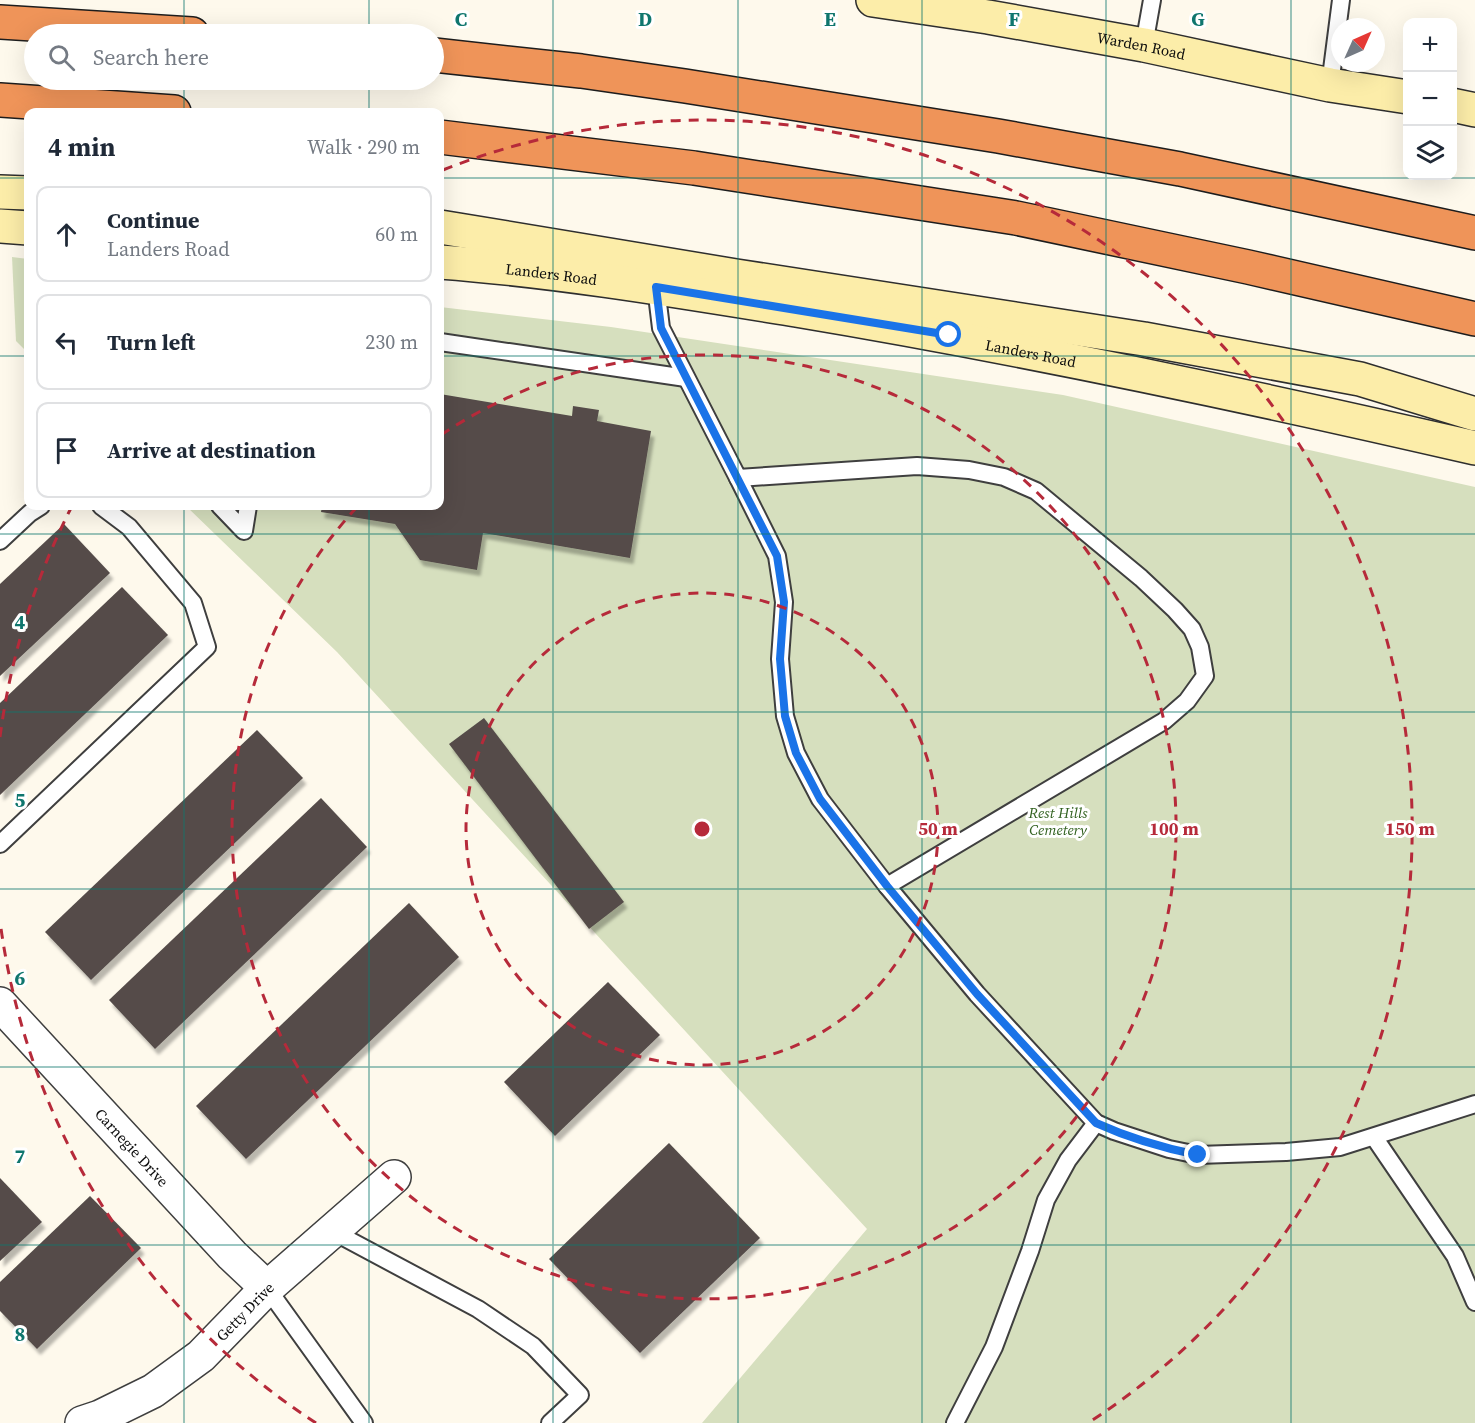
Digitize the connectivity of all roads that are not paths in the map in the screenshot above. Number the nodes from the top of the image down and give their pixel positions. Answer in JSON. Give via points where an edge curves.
{"nodes":[{"id":1,"x":873,"y":0,"type":"edge"},
{"id":2,"x":1152,"y":0,"type":"edge"},
{"id":3,"x":1341,"y":0,"type":"edge"},
{"id":4,"x":905,"y":3,"type":"edge"},
{"id":5,"x":0,"y":22,"type":"edge"},
{"id":6,"x":32,"y":24,"type":"edge"},
{"id":7,"x":1144,"y":45,"type":"junction"},
{"id":8,"x":444,"y":56,"type":"edge"},
{"id":9,"x":1330,"y":85,"type":"junction"},
{"id":10,"x":1403,"y":96,"type":"edge"},
{"id":11,"x":0,"y":100,"type":"edge"},
{"id":12,"x":1457,"y":106,"type":"edge"},
{"id":13,"x":116,"y":108,"type":"edge"},
{"id":14,"x":1475,"y":110,"type":"edge"},
{"id":15,"x":444,"y":137,"type":"edge"},
{"id":16,"x":0,"y":192,"type":"edge"},
{"id":17,"x":24,"y":193,"type":"edge"},
{"id":18,"x":0,"y":226,"type":"edge"},
{"id":19,"x":24,"y":228,"type":"edge"},
{"id":20,"x":444,"y":228,"type":"edge"},
{"id":21,"x":1475,"y":233,"type":"edge"},
{"id":22,"x":444,"y":262,"type":"edge"},
{"id":23,"x":656,"y":287,"type":"junction"},
{"id":24,"x":1475,"y":319,"type":"edge"},
{"id":25,"x":444,"y":343,"type":"edge"},
{"id":26,"x":686,"y":378,"type":"junction"},
{"id":27,"x":1475,"y":414,"type":"edge"},
{"id":28,"x":1475,"y":448,"type":"edge"},
{"id":29,"x":738,"y":478,"type":"junction"},
{"id":30,"x":35,"y":510,"type":"edge"},
{"id":31,"x":106,"y":510,"type":"edge"},
{"id":32,"x":224,"y":510,"type":"edge"},
{"id":33,"x":247,"y":510,"type":"edge"},
{"id":34,"x":0,"y":541,"type":"edge"},
{"id":35,"x":0,"y":844,"type":"edge"},
{"id":36,"x":887,"y":886,"type":"junction"},
{"id":37,"x":0,"y":1004,"type":"edge"},
{"id":38,"x":1475,"y":1104,"type":"edge"},
{"id":39,"x":1096,"y":1123,"type":"junction"},
{"id":40,"x":1374,"y":1137,"type":"junction"},
{"id":41,"x":394,"y":1177,"type":"dead end"},
{"id":42,"x":332,"y":1231,"type":"junction"},
{"id":43,"x":267,"y":1288,"type":"junction"},
{"id":44,"x":1475,"y":1302,"type":"edge"},
{"id":45,"x":82,"y":1423,"type":"edge"},
{"id":46,"x":364,"y":1423,"type":"edge"},
{"id":47,"x":550,"y":1423,"type":"edge"},
{"id":48,"x":955,"y":1423,"type":"edge"}],
"edges":[{"from":1,"to":4,"type":"main road","name":"Warden Road"},
{"from":2,"to":7,"type":"lane"},
{"from":3,"to":9,"type":"lane"},
{"from":4,"to":7,"type":"main road","name":"Warden Road"},
{"from":5,"to":6,"type":"highway"},
{"from":7,"to":9,"type":"main road","name":"Warden Road"},
{"from":8,"to":21,"type":"highway","via":[[685,86],[998,136],[1180,169]]},
{"from":9,"to":10,"type":"main road","name":"Warden Road"},
{"from":11,"to":13,"type":"highway"},
{"from":12,"to":14,"type":"main road"},
{"from":15,"to":24,"type":"highway","via":[[694,168],[1016,218]]},
{"from":16,"to":17,"type":"main road"},
{"from":18,"to":19,"type":"main road"},
{"from":20,"to":27,"type":"main road","via":[[1144,339],[1360,379]]},
{"from":22,"to":23,"type":"main road","name":"Landers Road"},
{"from":23,"to":26,"type":"lane","via":[[661,328]]},
{"from":23,"to":28,"type":"main road","name":"Landers Road","via":[[949,335]]},
{"from":25,"to":26,"type":"lane"},
{"from":26,"to":29,"type":"lane"},
{"from":29,"to":36,"type":"lane","via":[[777,556],[784,602],[780,659],[785,716],[796,753],[820,799]]},
{"from":29,"to":36,"type":"lane","via":[[917,466],[1004,477],[1036,490],[1140,578],[1192,630],[1200,647],[1205,676],[1164,721]]},
{"from":30,"to":34,"type":"lane"},
{"from":31,"to":35,"type":"lane","via":[[129,527],[193,603],[207,646]]},
{"from":32,"to":33,"type":"lane","via":[[244,531]]},
{"from":36,"to":39,"type":"lane","via":[[977,994]]},
{"from":37,"to":43,"type":"street","name":"Carnegie Drive"},
{"from":38,"to":40,"type":"lane"},
{"from":39,"to":40,"type":"lane","via":[[1198,1155],[1340,1147]]},
{"from":39,"to":48,"type":"lane","via":[[1068,1160],[1046,1200],[994,1347]]},
{"from":40,"to":44,"type":"lane","via":[[1455,1256]]},
{"from":41,"to":42,"type":"street","name":"Getty Drive"},
{"from":42,"to":43,"type":"street","name":"Getty Drive"},
{"from":42,"to":47,"type":"lane","via":[[478,1309],[533,1346],[580,1395]]},
{"from":43,"to":45,"type":"street","name":"Getty Drive","via":[[201,1356],[153,1391]]},
{"from":43,"to":46,"type":"lane"}]}
